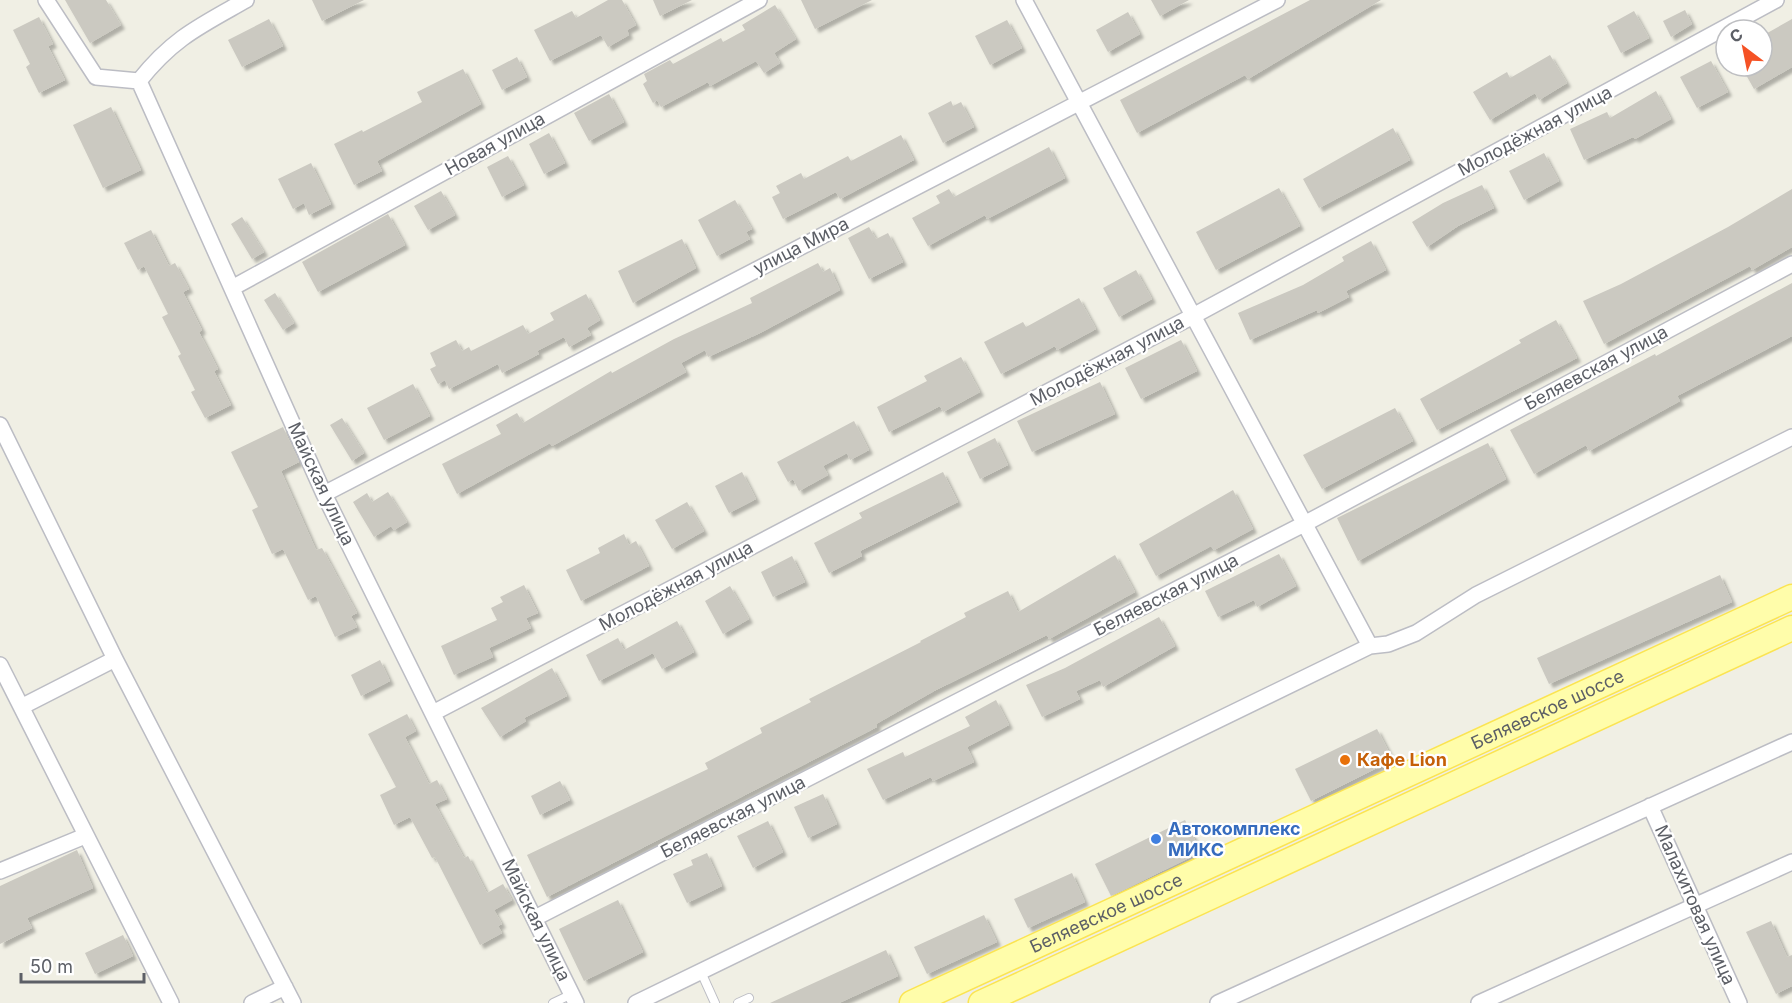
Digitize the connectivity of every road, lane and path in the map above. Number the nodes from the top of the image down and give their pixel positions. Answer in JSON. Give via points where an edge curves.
{"nodes":[{"id":1,"x":46,"y":0,"type":"edge"},
{"id":2,"x":246,"y":0,"type":"edge"},
{"id":3,"x":759,"y":0,"type":"edge"},
{"id":4,"x":1024,"y":0,"type":"edge"},
{"id":5,"x":1278,"y":0,"type":"edge"},
{"id":6,"x":1776,"y":0,"type":"edge"},
{"id":7,"x":140,"y":81,"type":"junction"},
{"id":8,"x":1079,"y":102,"type":"junction"},
{"id":9,"x":1792,"y":264,"type":"edge"},
{"id":10,"x":232,"y":288,"type":"junction"},
{"id":11,"x":1193,"y":316,"type":"junction"},
{"id":12,"x":0,"y":425,"type":"edge"},
{"id":13,"x":1792,"y":437,"type":"edge"},
{"id":14,"x":324,"y":494,"type":"junction"},
{"id":15,"x":1306,"y":524,"type":"junction"},
{"id":16,"x":1792,"y":597,"type":"edge"},
{"id":17,"x":1792,"y":628,"type":"edge"},
{"id":18,"x":1370,"y":646,"type":"junction"},
{"id":19,"x":115,"y":659,"type":"junction"},
{"id":20,"x":0,"y":665,"type":"edge"},
{"id":21,"x":23,"y":706,"type":"junction"},
{"id":22,"x":433,"y":713,"type":"junction"},
{"id":23,"x":1792,"y":742,"type":"edge"},
{"id":24,"x":1650,"y":806,"type":"junction"},
{"id":25,"x":85,"y":836,"type":"junction"},
{"id":26,"x":1792,"y":862,"type":"edge"},
{"id":27,"x":0,"y":871,"type":"edge"},
{"id":28,"x":1694,"y":907,"type":"junction"},
{"id":29,"x":536,"y":918,"type":"junction"},
{"id":30,"x":701,"y":972,"type":"junction"},
{"id":31,"x":285,"y":987,"type":"junction"},
{"id":32,"x":749,"y":998,"type":"dead end"},
{"id":33,"x":574,"y":999,"type":"edge"},
{"id":34,"x":171,"y":1003,"type":"edge"},
{"id":35,"x":252,"y":1003,"type":"edge"},
{"id":36,"x":293,"y":1003,"type":"edge"},
{"id":37,"x":553,"y":1003,"type":"edge"},
{"id":38,"x":636,"y":1003,"type":"edge"},
{"id":39,"x":715,"y":1003,"type":"edge"},
{"id":40,"x":738,"y":1003,"type":"edge"},
{"id":41,"x":912,"y":1003,"type":"edge"},
{"id":42,"x":981,"y":1003,"type":"edge"},
{"id":43,"x":1218,"y":1003,"type":"edge"},
{"id":44,"x":1479,"y":1003,"type":"edge"},
{"id":45,"x":1739,"y":1003,"type":"edge"}],
"edges":[{"from":1,"to":7,"type":"street","via":[[96,77]]},
{"from":2,"to":7,"type":"street","via":[[183,36],[160,54]]},
{"from":3,"to":10,"type":"street","name":"Новая улица"},
{"from":4,"to":8,"type":"street"},
{"from":5,"to":8,"type":"street","name":"улица Мира"},
{"from":6,"to":11,"type":"street","name":"Молодёжная улица"},
{"from":7,"to":10,"type":"street","name":"Майская улица"},
{"from":8,"to":11,"type":"street"},
{"from":8,"to":14,"type":"street","name":"улица Мира"},
{"from":9,"to":15,"type":"street","name":"Беляевская улица"},
{"from":10,"to":14,"type":"street","name":"Майская улица"},
{"from":11,"to":15,"type":"street"},
{"from":11,"to":22,"type":"street","name":"Молодёжная улица"},
{"from":12,"to":19,"type":"street"},
{"from":13,"to":18,"type":"street","via":[[1476,595],[1416,633]]},
{"from":14,"to":22,"type":"street","name":"Майская улица"},
{"from":15,"to":18,"type":"street"},
{"from":15,"to":29,"type":"street","name":"Беляевская улица"},
{"from":16,"to":41,"type":"main road","name":"Беляевское шоссе"},
{"from":17,"to":42,"type":"main road","name":"Беляевское шоссе"},
{"from":18,"to":30,"type":"street"},
{"from":19,"to":21,"type":"street"},
{"from":19,"to":31,"type":"street"},
{"from":20,"to":21,"type":"street"},
{"from":21,"to":25,"type":"street"},
{"from":22,"to":29,"type":"street","name":"Майская улица"},
{"from":23,"to":24,"type":"street"},
{"from":24,"to":28,"type":"street","name":"Малахитовая улица"},
{"from":24,"to":43,"type":"street"},
{"from":25,"to":27,"type":"street"},
{"from":25,"to":34,"type":"street"},
{"from":26,"to":28,"type":"street"},
{"from":28,"to":44,"type":"street"},
{"from":28,"to":45,"type":"street","name":"Малахитовая улица"},
{"from":29,"to":33,"type":"street","name":"Майская улица"},
{"from":30,"to":38,"type":"street"},
{"from":30,"to":39,"type":"lane"},
{"from":31,"to":35,"type":"street"},
{"from":31,"to":36,"type":"street"},
{"from":32,"to":40,"type":"lane"},
{"from":33,"to":37,"type":"lane"}]}
